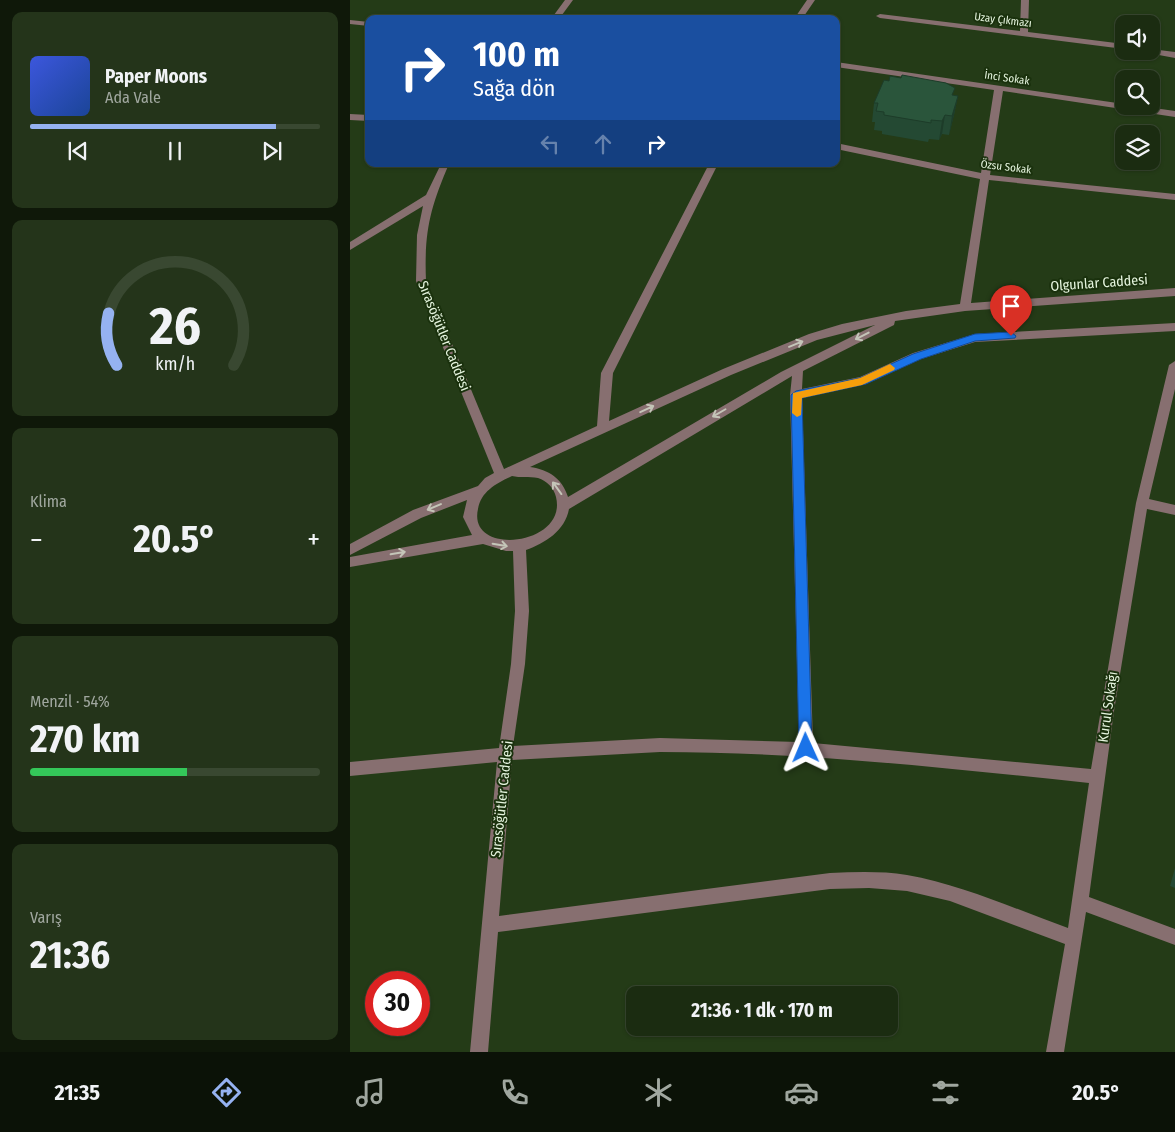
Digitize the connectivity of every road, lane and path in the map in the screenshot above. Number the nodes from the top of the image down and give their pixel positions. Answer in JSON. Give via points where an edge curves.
{"nodes":[{"id":1,"x":569,"y":0,"type":"edge"},
{"id":2,"x":811,"y":0,"type":"edge"},
{"id":3,"x":1025,"y":0,"type":"edge"},
{"id":4,"x":558,"y":15,"type":"edge"},
{"id":5,"x":801,"y":15,"type":"edge"},
{"id":6,"x":880,"y":16,"type":"dead end"},
{"id":7,"x":350,"y":22,"type":"edge"},
{"id":8,"x":365,"y":24,"type":"edge"},
{"id":9,"x":1024,"y":33,"type":"junction"},
{"id":10,"x":1115,"y":47,"type":"edge"},
{"id":11,"x":1160,"y":53,"type":"edge"},
{"id":12,"x":1175,"y":55,"type":"edge"},
{"id":13,"x":840,"y":65,"type":"edge"},
{"id":14,"x":999,"y":88,"type":"junction"},
{"id":15,"x":1175,"y":114,"type":"edge"},
{"id":16,"x":350,"y":117,"type":"edge"},
{"id":17,"x":365,"y":118,"type":"edge"},
{"id":18,"x":840,"y":147,"type":"edge"},
{"id":19,"x":444,"y":167,"type":"edge"},
{"id":20,"x":710,"y":167,"type":"edge"},
{"id":21,"x":985,"y":177,"type":"junction"},
{"id":22,"x":430,"y":197,"type":"junction"},
{"id":23,"x":1175,"y":197,"type":"edge"},
{"id":24,"x":350,"y":247,"type":"edge"},
{"id":25,"x":1175,"y":292,"type":"edge"},
{"id":26,"x":965,"y":307,"type":"junction"},
{"id":27,"x":906,"y":315,"type":"junction"},
{"id":28,"x":1175,"y":327,"type":"edge"},
{"id":29,"x":1175,"y":365,"type":"edge"},
{"id":30,"x":798,"y":368,"type":"junction"},
{"id":31,"x":796,"y":395,"type":"junction"},
{"id":32,"x":603,"y":430,"type":"junction"},
{"id":33,"x":507,"y":473,"type":"junction"},
{"id":34,"x":480,"y":490,"type":"junction"},
{"id":35,"x":1142,"y":503,"type":"junction"},
{"id":36,"x":563,"y":506,"type":"junction"},
{"id":37,"x":1175,"y":510,"type":"edge"},
{"id":38,"x":482,"y":539,"type":"junction"},
{"id":39,"x":520,"y":546,"type":"junction"},
{"id":40,"x":350,"y":550,"type":"edge"},
{"id":41,"x":350,"y":562,"type":"edge"},
{"id":42,"x":806,"y":748,"type":"junction"},
{"id":43,"x":505,"y":755,"type":"junction"},
{"id":44,"x":350,"y":769,"type":"edge"},
{"id":45,"x":1099,"y":777,"type":"junction"},
{"id":46,"x":1080,"y":902,"type":"junction"},
{"id":47,"x":490,"y":925,"type":"junction"},
{"id":48,"x":1175,"y":937,"type":"edge"},
{"id":49,"x":1074,"y":939,"type":"junction"},
{"id":50,"x":479,"y":1052,"type":"edge"},
{"id":51,"x":1055,"y":1052,"type":"edge"}],
"edges":[{"from":1,"to":4,"type":"street"},
{"from":2,"to":5,"type":"street"},
{"from":3,"to":9,"type":"street"},
{"from":6,"to":9,"type":"street","name":"Uzay Çıkmazı"},
{"from":7,"to":8,"type":"street"},
{"from":9,"to":10,"type":"street","name":"Uzay Çıkmazı"},
{"from":11,"to":12,"type":"street"},
{"from":13,"to":14,"type":"street","name":"İnci Sokak"},
{"from":14,"to":15,"type":"street","name":"İnci Sokak"},
{"from":14,"to":21,"type":"street"},
{"from":16,"to":17,"type":"street"},
{"from":18,"to":21,"type":"street","name":"Özsu Sokak"},
{"from":19,"to":22,"type":"street","name":"Sırasöğütler Caddesi"},
{"from":20,"to":32,"type":"street","via":[[607,374]]},
{"from":21,"to":23,"type":"street","name":"Özsu Sokak"},
{"from":21,"to":26,"type":"street"},
{"from":22,"to":24,"type":"street"},
{"from":22,"to":33,"type":"street","name":"Sırasöğütler Caddesi","via":[[420,241],[421,281]]},
{"from":25,"to":26,"type":"street","name":"Olgunlar Caddesi"},
{"from":26,"to":27,"type":"street","name":"Olgunlar Caddesi"},
{"from":27,"to":30,"type":"street","one_way":true},
{"from":32,"to":27,"type":"street","one_way":true,"via":[[727,372],[813,337]]},
{"from":28,"to":31,"type":"street","via":[[975,338],[917,356],[862,381]]},
{"from":29,"to":35,"type":"street","name":"Kurul Sokağı"},
{"from":30,"to":31,"type":"street"},
{"from":30,"to":36,"type":"street","one_way":true},
{"from":31,"to":42,"type":"street"},
{"from":32,"to":33,"type":"street"},
{"from":33,"to":34,"type":"street"},
{"from":36,"to":33,"type":"street","one_way":true,"via":[[562,495],[549,478],[539,473]]},
{"from":34,"to":38,"type":"street","via":[[473,500],[470,521]]},
{"from":34,"to":40,"type":"street","one_way":true,"via":[[417,514]]},
{"from":35,"to":37,"type":"street"},
{"from":35,"to":45,"type":"street","name":"Kurul Sokağı"},
{"from":36,"to":39,"type":"street","via":[[554,527],[539,539]]},
{"from":38,"to":39,"type":"street","one_way":true,"via":[[506,547]]},
{"from":41,"to":38,"type":"street","one_way":true},
{"from":39,"to":43,"type":"street","name":"Sırasöğütler Caddesi","via":[[521,629]]},
{"from":42,"to":43,"type":"street","via":[[637,746]]},
{"from":42,"to":45,"type":"street"},
{"from":43,"to":44,"type":"street"},
{"from":43,"to":47,"type":"street","name":"Sırasöğütler Caddesi"},
{"from":45,"to":46,"type":"street","name":"Kurul Sokağı"},
{"from":46,"to":48,"type":"street"},
{"from":46,"to":49,"type":"street","name":"Kurul Sokağı"},
{"from":47,"to":49,"type":"street","via":[[830,881],[868,879],[933,888]]},
{"from":47,"to":50,"type":"street","name":"Sırasöğütler Caddesi"},
{"from":49,"to":51,"type":"street","name":"Kurul Sokağı"}]}
